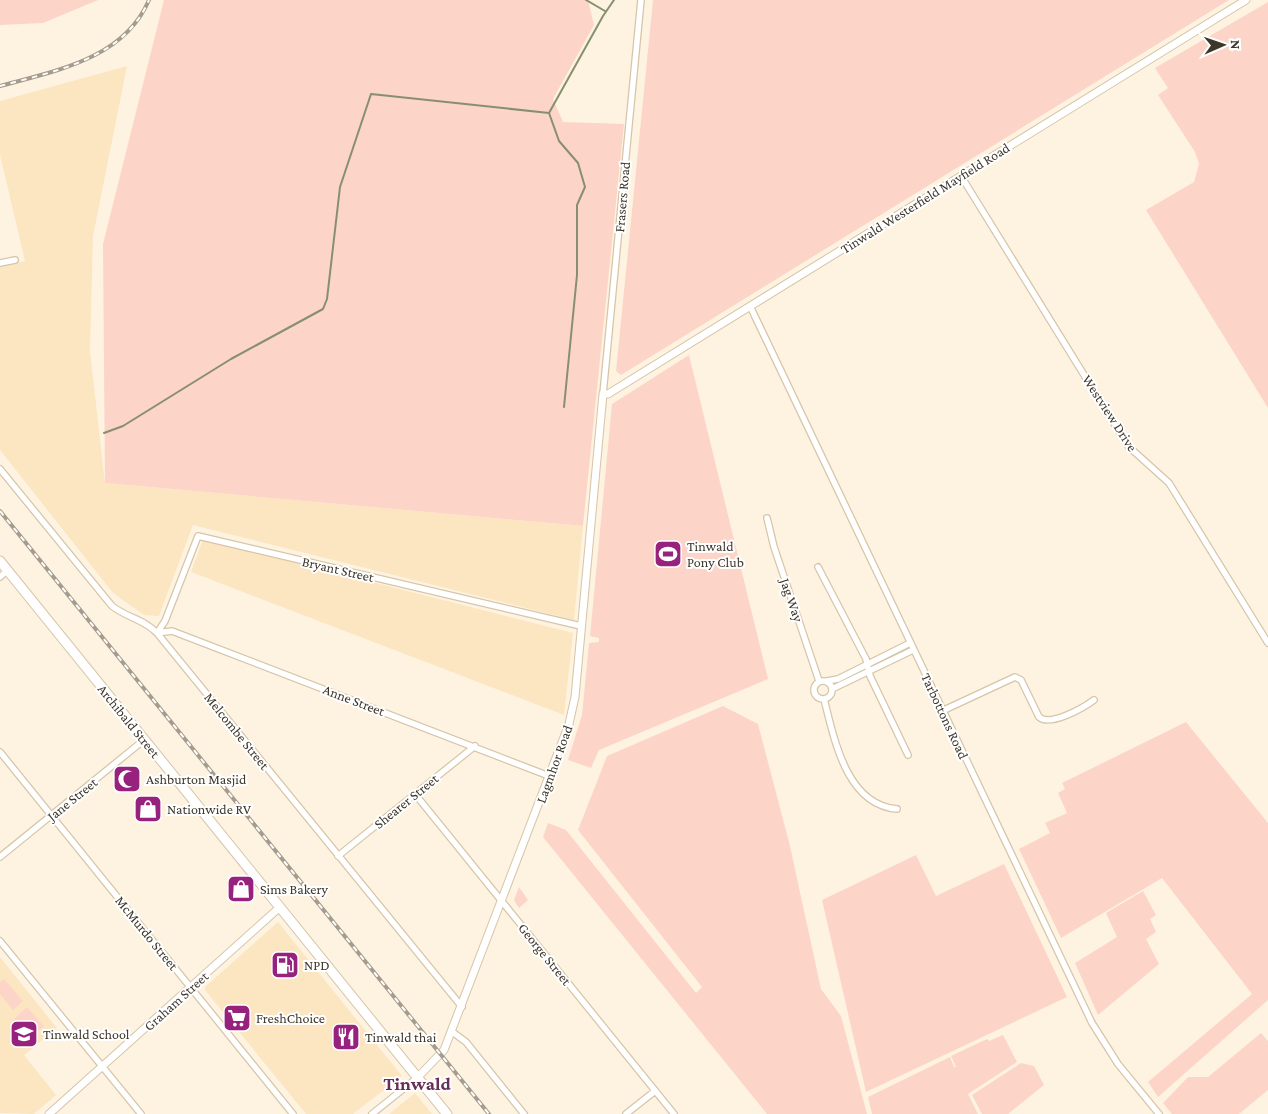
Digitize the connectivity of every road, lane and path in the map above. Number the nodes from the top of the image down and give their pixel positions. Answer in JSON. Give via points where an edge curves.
{"nodes":[{"id":1,"x":641,"y":0,"type":"edge"},
{"id":2,"x":1246,"y":0,"type":"edge"},
{"id":3,"x":961,"y":176,"type":"junction"},
{"id":4,"x":15,"y":260,"type":"dead end"},
{"id":5,"x":0,"y":264,"type":"edge"},
{"id":6,"x":750,"y":306,"type":"junction"},
{"id":7,"x":603,"y":394,"type":"junction"},
{"id":8,"x":0,"y":469,"type":"edge"},
{"id":9,"x":767,"y":518,"type":"dead end"},
{"id":10,"x":0,"y":561,"type":"edge"},
{"id":11,"x":818,"y":567,"type":"dead end"},
{"id":12,"x":8,"y":570,"type":"junction"},
{"id":13,"x":0,"y":577,"type":"edge"},
{"id":14,"x":581,"y":626,"type":"junction"},
{"id":15,"x":157,"y":633,"type":"junction"},
{"id":16,"x":910,"y":643,"type":"junction"},
{"id":17,"x":1268,"y":643,"type":"edge"},
{"id":18,"x":913,"y":650,"type":"junction"},
{"id":19,"x":867,"y":664,"type":"junction"},
{"id":20,"x":869,"y":672,"type":"junction"},
{"id":21,"x":819,"y":681,"type":"junction"},
{"id":22,"x":827,"y":681,"type":"junction"},
{"id":23,"x":832,"y":689,"type":"junction"},
{"id":24,"x":824,"y":699,"type":"junction"},
{"id":25,"x":1094,"y":700,"type":"dead end"},
{"id":26,"x":942,"y":711,"type":"junction"},
{"id":27,"x":144,"y":740,"type":"junction"},
{"id":28,"x":475,"y":746,"type":"junction"},
{"id":29,"x":0,"y":752,"type":"edge"},
{"id":30,"x":908,"y":755,"type":"dead end"},
{"id":31,"x":550,"y":776,"type":"junction"},
{"id":32,"x":415,"y":794,"type":"junction"},
{"id":33,"x":898,"y":808,"type":"dead end"},
{"id":34,"x":51,"y":815,"type":"junction"},
{"id":35,"x":338,"y":856,"type":"junction"},
{"id":36,"x":0,"y":857,"type":"edge"},
{"id":37,"x":502,"y":902,"type":"junction"},
{"id":38,"x":280,"y":907,"type":"junction"},
{"id":39,"x":0,"y":941,"type":"edge"},
{"id":40,"x":190,"y":988,"type":"junction"},
{"id":41,"x":462,"y":1007,"type":"junction"},
{"id":42,"x":452,"y":1031,"type":"junction"},
{"id":43,"x":102,"y":1067,"type":"junction"},
{"id":44,"x":417,"y":1078,"type":"junction"},
{"id":45,"x":655,"y":1091,"type":"junction"},
{"id":46,"x":49,"y":1114,"type":"edge"},
{"id":47,"x":140,"y":1114,"type":"edge"},
{"id":48,"x":293,"y":1114,"type":"edge"},
{"id":49,"x":372,"y":1114,"type":"edge"},
{"id":50,"x":447,"y":1114,"type":"edge"},
{"id":51,"x":524,"y":1114,"type":"edge"},
{"id":52,"x":626,"y":1114,"type":"edge"},
{"id":53,"x":674,"y":1114,"type":"edge"},
{"id":54,"x":1159,"y":1114,"type":"edge"}],
"edges":[{"from":1,"to":7,"type":"street","name":"Frasers Road"},
{"from":2,"to":3,"type":"street","name":"Tinwald Westerfield Mayfield Road"},
{"from":3,"to":6,"type":"street","name":"Tinwald Westerfield Mayfield Road"},
{"from":3,"to":17,"type":"street","name":"Westview Drive","via":[[1128,446],[1169,483]]},
{"from":4,"to":5,"type":"street"},
{"from":6,"to":7,"type":"street","name":"Tinwald Westerfield Mayfield Road","via":[[608,394]]},
{"from":6,"to":16,"type":"street","name":"Tarbottons Road"},
{"from":7,"to":14,"type":"street","name":"Lagmhor Road"},
{"from":8,"to":15,"type":"street","name":"Melcombe Street","via":[[112,606],[150,625]]},
{"from":9,"to":21,"type":"street","name":"Jag Way"},
{"from":10,"to":12,"type":"highway","name":"Archibald Street"},
{"from":11,"to":19,"type":"street"},
{"from":12,"to":13,"type":"street"},
{"from":12,"to":27,"type":"highway","name":"Archibald Street"},
{"from":14,"to":15,"type":"street","name":"Bryant Street","via":[[198,536],[165,621]]},
{"from":14,"to":31,"type":"street","name":"Lagmhor Road","via":[[572,711]]},
{"from":15,"to":28,"type":"street","name":"Anne Street","via":[[172,631]]},
{"from":15,"to":35,"type":"street","name":"Melcombe Street"},
{"from":16,"to":18,"type":"street","name":"Tarbottons Road"},
{"from":16,"to":19,"type":"street"},
{"from":18,"to":20,"type":"street"},
{"from":18,"to":26,"type":"street","name":"Tarbottons Road"},
{"from":19,"to":20,"type":"street"},
{"from":19,"to":22,"type":"street"},
{"from":20,"to":23,"type":"street"},
{"from":20,"to":30,"type":"street"},
{"from":21,"to":22,"type":"street"},
{"from":21,"to":24,"type":"street","via":[[814,692]]},
{"from":22,"to":23,"type":"street"},
{"from":23,"to":24,"type":"street","via":[[830,696]]},
{"from":24,"to":33,"type":"street","via":[[836,745],[848,774],[879,804]]},
{"from":25,"to":26,"type":"street","via":[[1054,720],[1044,721],[1039,718],[1021,680],[1015,676]]},
{"from":26,"to":54,"type":"street","name":"Tarbottons Road","via":[[1096,1032]]},
{"from":27,"to":34,"type":"street","name":"Jane Street"},
{"from":27,"to":38,"type":"highway","name":"Archibald Street"},
{"from":28,"to":31,"type":"street","name":"Anne Street"},
{"from":28,"to":32,"type":"street","name":"Shearer Street"},
{"from":29,"to":34,"type":"street","name":"McMurdo Street"},
{"from":31,"to":37,"type":"street","name":"Lagmhor Road"},
{"from":32,"to":35,"type":"street","name":"Shearer Street"},
{"from":32,"to":37,"type":"street","name":"George Street"},
{"from":34,"to":36,"type":"street","name":"Jane Street"},
{"from":34,"to":40,"type":"street","name":"McMurdo Street"},
{"from":35,"to":41,"type":"street","name":"Melcombe Street"},
{"from":37,"to":41,"type":"street","name":"Lagmhor Road"},
{"from":37,"to":45,"type":"street","name":"George Street"},
{"from":38,"to":40,"type":"street","name":"Graham Street"},
{"from":38,"to":44,"type":"highway","name":"Archibald Street"},
{"from":39,"to":43,"type":"street"},
{"from":40,"to":43,"type":"street","name":"Graham Street"},
{"from":40,"to":48,"type":"street","name":"McMurdo Street"},
{"from":41,"to":42,"type":"street","name":"Lagmhor Road"},
{"from":42,"to":44,"type":"street","name":"Lagmhor Road","via":[[441,1054]]},
{"from":42,"to":51,"type":"street","via":[[466,1042]]},
{"from":43,"to":46,"type":"street","name":"Graham Street"},
{"from":43,"to":47,"type":"street"},
{"from":44,"to":49,"type":"street"},
{"from":44,"to":50,"type":"highway","name":"Archibald Street"},
{"from":45,"to":52,"type":"street"},
{"from":45,"to":53,"type":"street","name":"George Street"}]}
